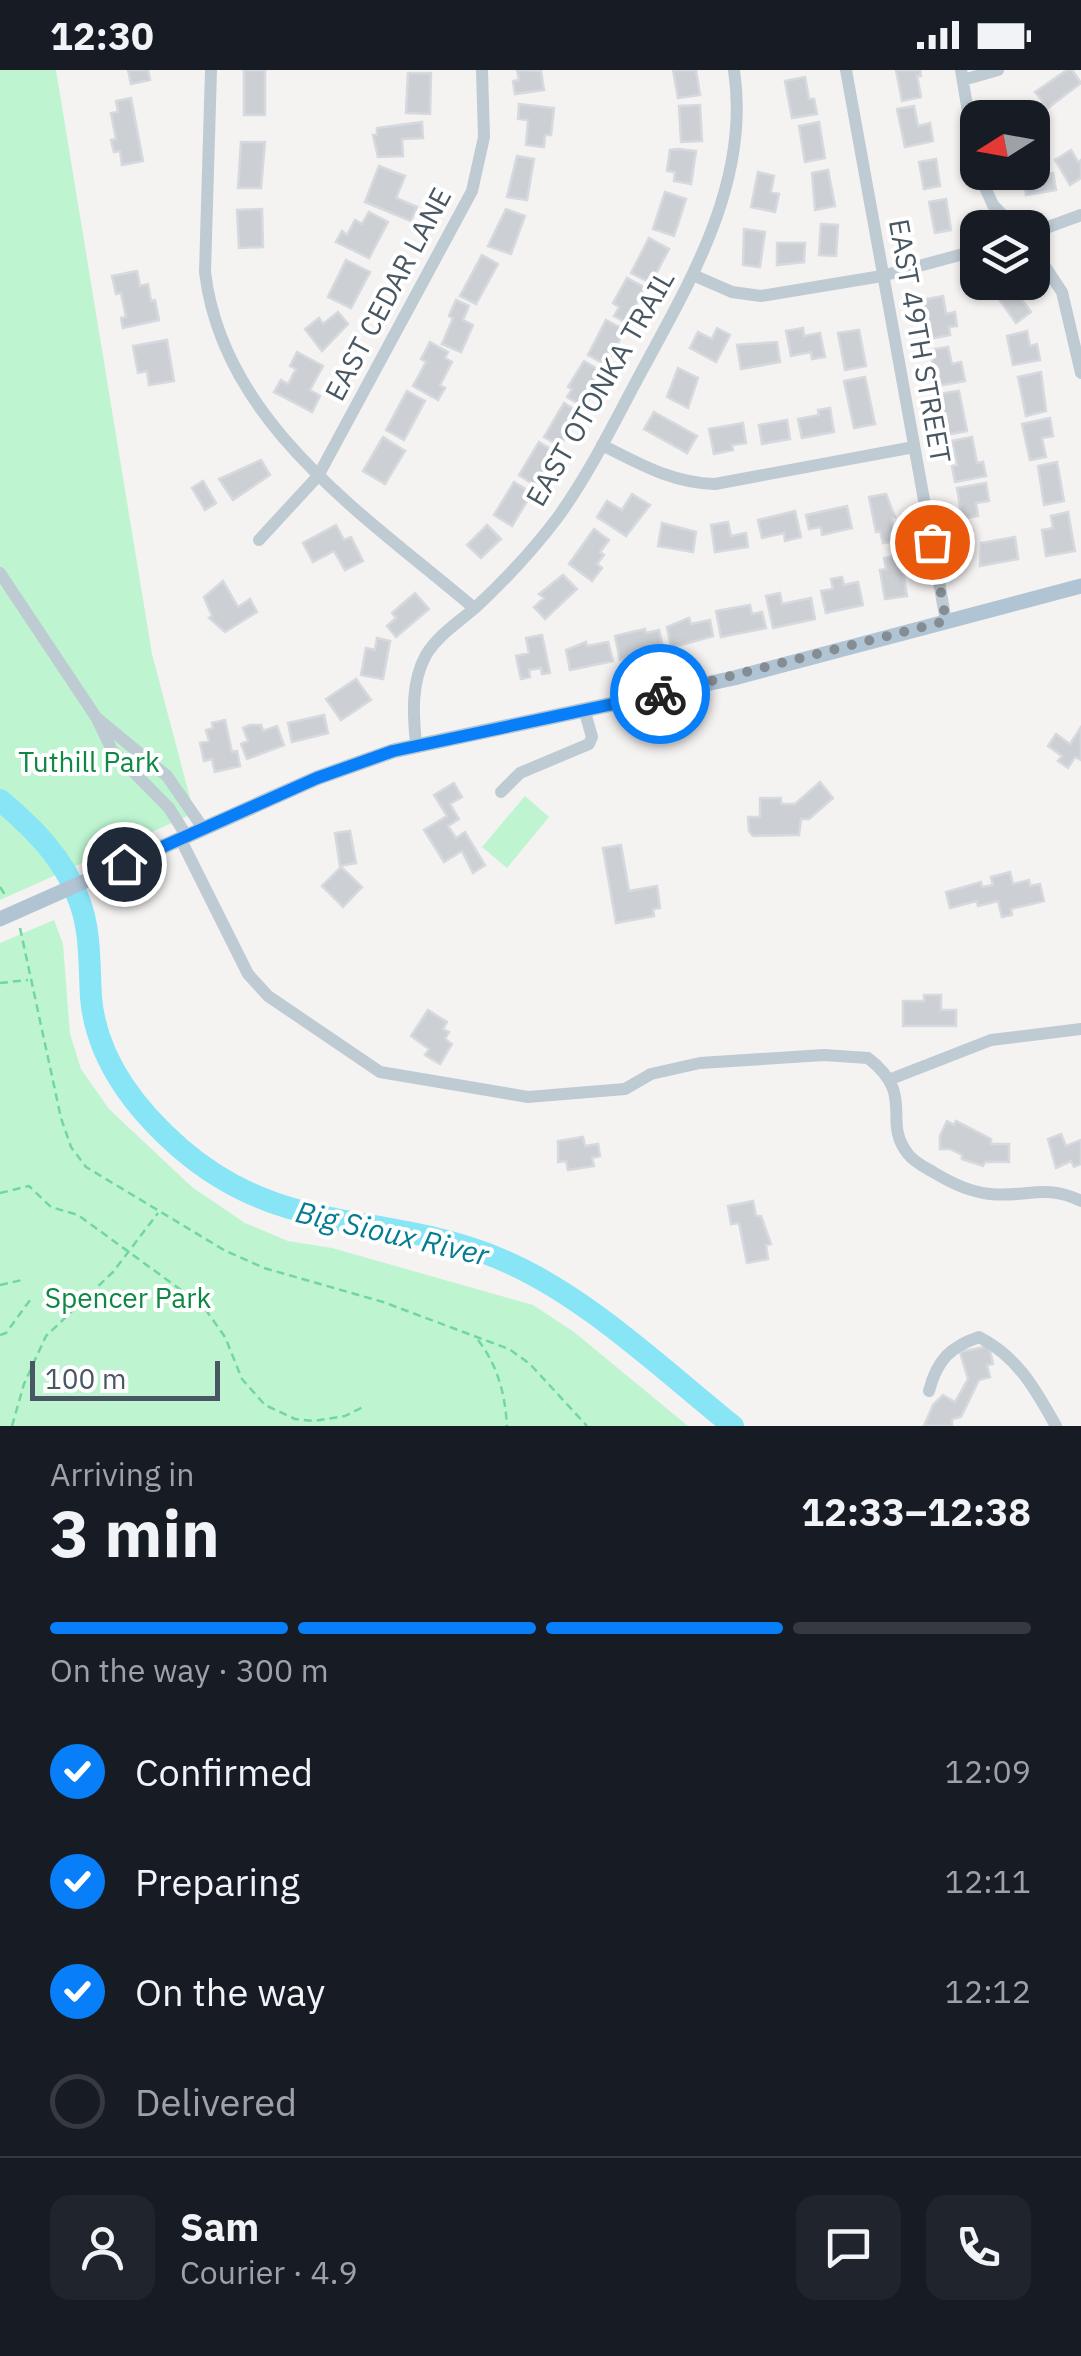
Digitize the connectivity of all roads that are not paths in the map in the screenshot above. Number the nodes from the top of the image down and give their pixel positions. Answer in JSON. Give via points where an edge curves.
{"nodes":[{"id":1,"x":210,"y":70,"type":"edge"},
{"id":2,"x":482,"y":70,"type":"edge"},
{"id":3,"x":734,"y":70,"type":"edge"},
{"id":4,"x":846,"y":70,"type":"edge"},
{"id":5,"x":998,"y":70,"type":"edge"},
{"id":6,"x":962,"y":75,"type":"edge"},
{"id":7,"x":966,"y":100,"type":"edge"},
{"id":8,"x":1081,"y":216,"type":"edge"},
{"id":9,"x":1050,"y":227,"type":"edge"},
{"id":10,"x":960,"y":255,"type":"edge"},
{"id":11,"x":1050,"y":274,"type":"edge"},
{"id":12,"x":693,"y":275,"type":"junction"},
{"id":13,"x":882,"y":276,"type":"junction"},
{"id":14,"x":1081,"y":374,"type":"edge"},
{"id":15,"x":602,"y":445,"type":"junction"},
{"id":16,"x":914,"y":447,"type":"junction"},
{"id":17,"x":318,"y":476,"type":"junction"},
{"id":18,"x":260,"y":540,"type":"dead end"},
{"id":19,"x":0,"y":573,"type":"edge"},
{"id":20,"x":1081,"y":586,"type":"edge"},
{"id":21,"x":474,"y":608,"type":"junction"},
{"id":22,"x":946,"y":621,"type":"junction"},
{"id":23,"x":584,"y":709,"type":"junction"},
{"id":24,"x":96,"y":717,"type":"junction"},
{"id":25,"x":416,"y":744,"type":"junction"},
{"id":26,"x":501,"y":792,"type":"dead end"},
{"id":27,"x":203,"y":828,"type":"junction"},
{"id":28,"x":183,"y":837,"type":"junction"},
{"id":29,"x":8,"y":918,"type":"edge"},
{"id":30,"x":1081,"y":1030,"type":"edge"},
{"id":31,"x":891,"y":1079,"type":"junction"},
{"id":32,"x":1081,"y":1201,"type":"edge"},
{"id":33,"x":930,"y":1392,"type":"dead end"},
{"id":34,"x":1056,"y":1426,"type":"edge"}],
"edges":[{"from":1,"to":17,"type":"street","via":[[209,304],[243,388]]},
{"from":2,"to":17,"type":"street","name":"EAST CEDAR LANE","via":[[484,137],[472,191]]},
{"from":3,"to":12,"type":"street","name":"EAST OTONKA TRAIL","via":[[728,179]]},
{"from":4,"to":13,"type":"street","name":"EAST 49TH STREET"},
{"from":5,"to":6,"type":"street"},
{"from":6,"to":7,"type":"street"},
{"from":8,"to":9,"type":"street"},
{"from":10,"to":13,"type":"street"},
{"from":11,"to":14,"type":"street","via":[[1062,292]]},
{"from":12,"to":13,"type":"street","via":[[761,296]]},
{"from":12,"to":15,"type":"street","name":"EAST OTONKA TRAIL"},
{"from":13,"to":16,"type":"street","name":"EAST 49TH STREET"},
{"from":15,"to":16,"type":"street","via":[[694,484]]},
{"from":15,"to":21,"type":"street","name":"EAST OTONKA TRAIL","via":[[560,514]]},
{"from":16,"to":22,"type":"street","name":"EAST 49TH STREET"},
{"from":17,"to":18,"type":"street","name":"EAST CEDAR LANE"},
{"from":17,"to":21,"type":"street"},
{"from":19,"to":24,"type":"street"},
{"from":20,"to":22,"type":"main road"},
{"from":21,"to":25,"type":"street","name":"EAST OTONKA TRAIL","via":[[424,658],[413,705]]},
{"from":22,"to":23,"type":"main road","via":[[734,678]]},
{"from":23,"to":25,"type":"main road"},
{"from":23,"to":26,"type":"street","via":[[589,744],[520,773]]},
{"from":24,"to":27,"type":"street","via":[[167,776]]},
{"from":24,"to":28,"type":"street","via":[[112,750],[168,808]]},
{"from":25,"to":27,"type":"main road"},
{"from":27,"to":28,"type":"main road"},
{"from":28,"to":29,"type":"main road","bridge":true},
{"from":28,"to":31,"type":"street","via":[[248,974],[268,996],[380,1072],[528,1097],[625,1089],[651,1074],[700,1063],[824,1055],[868,1058]]},
{"from":30,"to":31,"type":"street","via":[[992,1040]]},
{"from":31,"to":32,"type":"street","via":[[898,1132],[906,1153],[920,1164],[963,1188],[993,1195],[1051,1190]]},
{"from":33,"to":34,"type":"street","via":[[933,1375],[954,1346],[980,1337],[1004,1349]]}]}
